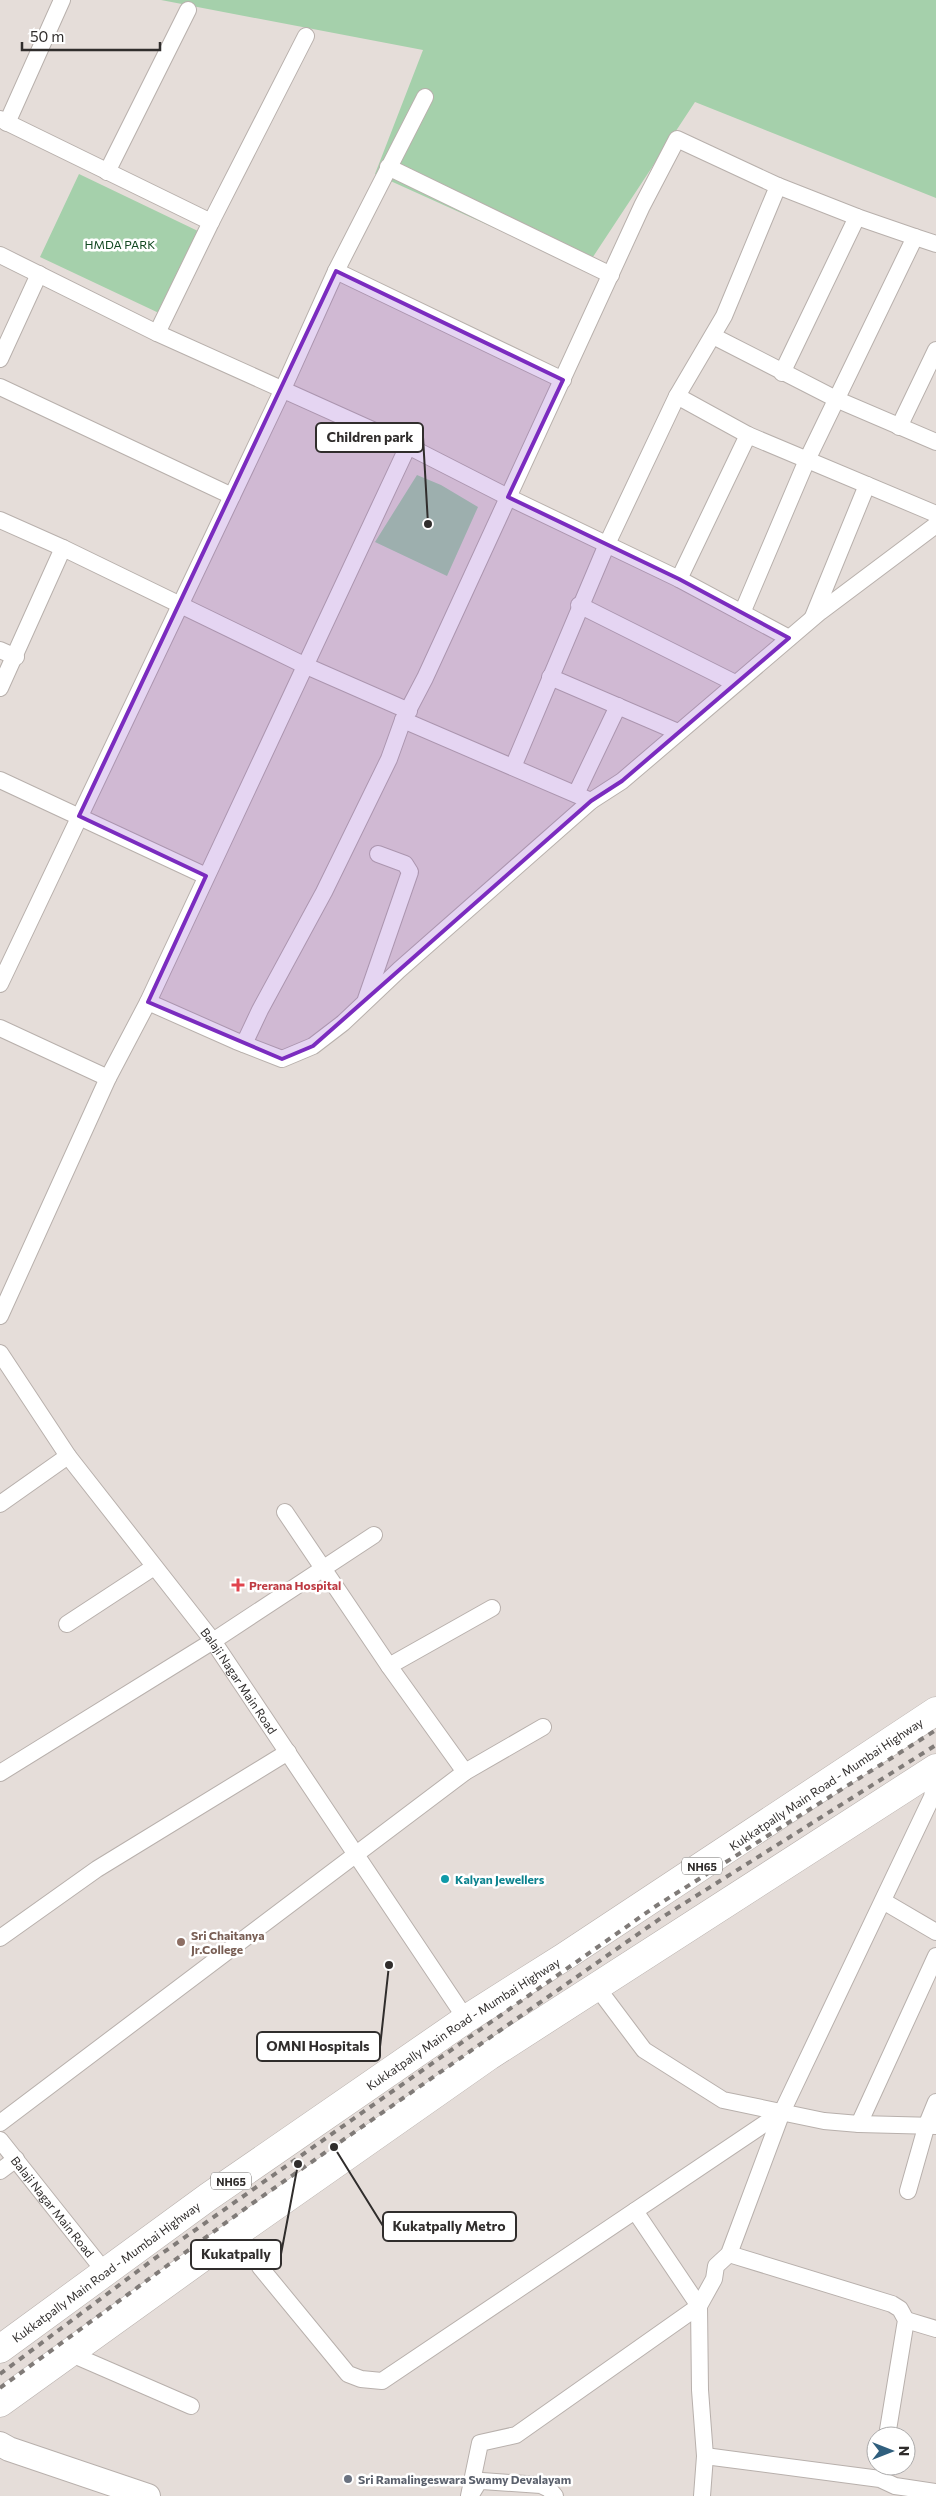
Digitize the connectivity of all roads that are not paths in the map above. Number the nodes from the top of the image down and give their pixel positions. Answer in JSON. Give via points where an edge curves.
{"nodes":[{"id":1,"x":62,"y":0,"type":"edge"},
{"id":2,"x":188,"y":10,"type":"dead end"},
{"id":3,"x":306,"y":36,"type":"dead end"},
{"id":4,"x":425,"y":97,"type":"dead end"},
{"id":5,"x":4,"y":121,"type":"edge"},
{"id":6,"x":388,"y":167,"type":"junction"},
{"id":7,"x":107,"y":172,"type":"junction"},
{"id":8,"x":778,"y":186,"type":"junction"},
{"id":9,"x":857,"y":217,"type":"junction"},
{"id":10,"x":211,"y":222,"type":"junction"},
{"id":11,"x":915,"y":237,"type":"junction"},
{"id":12,"x":936,"y":244,"type":"edge"},
{"id":13,"x":0,"y":256,"type":"edge"},
{"id":14,"x":336,"y":271,"type":"junction"},
{"id":15,"x":39,"y":274,"type":"junction"},
{"id":16,"x":610,"y":275,"type":"junction"},
{"id":17,"x":157,"y":333,"type":"junction"},
{"id":18,"x":713,"y":336,"type":"junction"},
{"id":19,"x":936,"y":350,"type":"edge"},
{"id":20,"x":0,"y":359,"type":"edge"},
{"id":21,"x":782,"y":373,"type":"junction"},
{"id":22,"x":562,"y":380,"type":"junction"},
{"id":23,"x":0,"y":387,"type":"edge"},
{"id":24,"x":282,"y":391,"type":"junction"},
{"id":25,"x":678,"y":396,"type":"junction"},
{"id":26,"x":838,"y":400,"type":"junction"},
{"id":27,"x":898,"y":426,"type":"junction"},
{"id":28,"x":748,"y":435,"type":"junction"},
{"id":29,"x":936,"y":442,"type":"edge"},
{"id":30,"x":408,"y":446,"type":"junction"},
{"id":31,"x":807,"y":460,"type":"junction"},
{"id":32,"x":867,"y":485,"type":"junction"},
{"id":33,"x":232,"y":496,"type":"junction"},
{"id":34,"x":508,"y":497,"type":"junction"},
{"id":35,"x":936,"y":514,"type":"edge"},
{"id":36,"x":0,"y":520,"type":"edge"},
{"id":37,"x":936,"y":525,"type":"edge"},
{"id":38,"x":606,"y":544,"type":"junction"},
{"id":39,"x":63,"y":548,"type":"junction"},
{"id":40,"x":679,"y":579,"type":"junction"},
{"id":41,"x":579,"y":605,"type":"junction"},
{"id":42,"x":180,"y":606,"type":"junction"},
{"id":43,"x":742,"y":613,"type":"junction"},
{"id":44,"x":813,"y":618,"type":"junction"},
{"id":45,"x":789,"y":638,"type":"junction"},
{"id":46,"x":0,"y":650,"type":"edge"},
{"id":47,"x":16,"y":657,"type":"junction"},
{"id":48,"x":304,"y":665,"type":"junction"},
{"id":49,"x":550,"y":677,"type":"junction"},
{"id":50,"x":735,"y":683,"type":"junction"},
{"id":51,"x":0,"y":688,"type":"edge"},
{"id":52,"x":618,"y":706,"type":"junction"},
{"id":53,"x":406,"y":715,"type":"junction"},
{"id":54,"x":678,"y":732,"type":"junction"},
{"id":55,"x":513,"y":767,"type":"junction"},
{"id":56,"x":0,"y":780,"type":"edge"},
{"id":57,"x":584,"y":798,"type":"junction"},
{"id":58,"x":78,"y":816,"type":"junction"},
{"id":59,"x":378,"y":854,"type":"dead end"},
{"id":60,"x":206,"y":876,"type":"junction"},
{"id":61,"x":0,"y":984,"type":"edge"},
{"id":62,"x":148,"y":1002,"type":"junction"},
{"id":63,"x":365,"y":1002,"type":"junction"},
{"id":64,"x":0,"y":1028,"type":"edge"},
{"id":65,"x":244,"y":1044,"type":"junction"},
{"id":66,"x":108,"y":1078,"type":"junction"},
{"id":67,"x":0,"y":1316,"type":"edge"},
{"id":68,"x":0,"y":1353,"type":"edge"},
{"id":69,"x":68,"y":1456,"type":"junction"},
{"id":70,"x":0,"y":1504,"type":"edge"},
{"id":71,"x":285,"y":1512,"type":"dead end"},
{"id":72,"x":374,"y":1535,"type":"dead end"},
{"id":73,"x":154,"y":1567,"type":"junction"},
{"id":74,"x":323,"y":1568,"type":"junction"},
{"id":75,"x":492,"y":1608,"type":"dead end"},
{"id":76,"x":67,"y":1624,"type":"dead end"},
{"id":77,"x":213,"y":1641,"type":"junction"},
{"id":78,"x":389,"y":1666,"type":"junction"},
{"id":79,"x":936,"y":1711,"type":"edge"},
{"id":80,"x":543,"y":1728,"type":"dead end"},
{"id":81,"x":288,"y":1752,"type":"junction"},
{"id":82,"x":936,"y":1768,"type":"edge"},
{"id":83,"x":465,"y":1772,"type":"junction"},
{"id":84,"x":0,"y":1773,"type":"edge"},
{"id":85,"x":356,"y":1857,"type":"junction"},
{"id":86,"x":883,"y":1901,"type":"junction"},
{"id":87,"x":936,"y":1932,"type":"edge"},
{"id":88,"x":0,"y":1938,"type":"edge"},
{"id":89,"x":936,"y":1956,"type":"edge"},
{"id":90,"x":596,"y":1986,"type":"junction"},
{"id":91,"x":466,"y":2019,"type":"junction"},
{"id":92,"x":936,"y":2102,"type":"edge"},
{"id":93,"x":782,"y":2112,"type":"junction"},
{"id":94,"x":0,"y":2122,"type":"edge"},
{"id":95,"x":859,"y":2124,"type":"junction"},
{"id":96,"x":932,"y":2125,"type":"edge"},
{"id":97,"x":0,"y":2140,"type":"edge"},
{"id":98,"x":16,"y":2159,"type":"junction"},
{"id":99,"x":0,"y":2171,"type":"edge"},
{"id":100,"x":908,"y":2191,"type":"dead end"},
{"id":101,"x":635,"y":2211,"type":"junction"},
{"id":102,"x":730,"y":2254,"type":"junction"},
{"id":103,"x":260,"y":2267,"type":"dead end"},
{"id":104,"x":106,"y":2272,"type":"junction"},
{"id":105,"x":699,"y":2306,"type":"junction"},
{"id":106,"x":906,"y":2320,"type":"junction"},
{"id":107,"x":936,"y":2329,"type":"edge"},
{"id":108,"x":0,"y":2349,"type":"edge"},
{"id":109,"x":69,"y":2353,"type":"junction"},
{"id":110,"x":0,"y":2403,"type":"edge"},
{"id":111,"x":191,"y":2406,"type":"dead end"},
{"id":112,"x":889,"y":2426,"type":"edge"},
{"id":113,"x":0,"y":2444,"type":"edge"},
{"id":114,"x":705,"y":2456,"type":"junction"},
{"id":115,"x":866,"y":2472,"type":"edge"},
{"id":116,"x":884,"y":2476,"type":"edge"},
{"id":117,"x":936,"y":2492,"type":"edge"},
{"id":118,"x":148,"y":2496,"type":"edge"},
{"id":119,"x":469,"y":2496,"type":"edge"},
{"id":120,"x":555,"y":2496,"type":"edge"},
{"id":121,"x":702,"y":2496,"type":"edge"}],
"edges":[{"from":1,"to":5,"type":"street"},
{"from":2,"to":7,"type":"street"},
{"from":3,"to":10,"type":"street"},
{"from":4,"to":6,"type":"street"},
{"from":5,"to":7,"type":"street"},
{"from":6,"to":14,"type":"street"},
{"from":6,"to":16,"type":"street"},
{"from":7,"to":10,"type":"street"},
{"from":8,"to":9,"type":"street"},
{"from":8,"to":16,"type":"street","via":[[677,139]]},
{"from":8,"to":18,"type":"street"},
{"from":9,"to":11,"type":"street"},
{"from":9,"to":21,"type":"street"},
{"from":10,"to":17,"type":"street"},
{"from":11,"to":12,"type":"street"},
{"from":11,"to":26,"type":"street"},
{"from":13,"to":15,"type":"street"},
{"from":14,"to":22,"type":"street"},
{"from":14,"to":24,"type":"street"},
{"from":15,"to":17,"type":"street"},
{"from":15,"to":20,"type":"street"},
{"from":16,"to":22,"type":"street"},
{"from":17,"to":24,"type":"street"},
{"from":18,"to":21,"type":"street"},
{"from":18,"to":25,"type":"street"},
{"from":19,"to":27,"type":"street"},
{"from":21,"to":26,"type":"street"},
{"from":22,"to":34,"type":"street"},
{"from":23,"to":33,"type":"street"},
{"from":24,"to":30,"type":"street"},
{"from":24,"to":33,"type":"street"},
{"from":25,"to":28,"type":"street"},
{"from":25,"to":38,"type":"street"},
{"from":26,"to":27,"type":"street"},
{"from":26,"to":31,"type":"street"},
{"from":27,"to":29,"type":"street"},
{"from":28,"to":31,"type":"street"},
{"from":28,"to":40,"type":"street"},
{"from":30,"to":34,"type":"street"},
{"from":30,"to":48,"type":"street"},
{"from":31,"to":32,"type":"street"},
{"from":31,"to":43,"type":"street"},
{"from":32,"to":35,"type":"street"},
{"from":32,"to":44,"type":"street"},
{"from":33,"to":42,"type":"street"},
{"from":34,"to":38,"type":"street"},
{"from":34,"to":53,"type":"street"},
{"from":36,"to":39,"type":"street"},
{"from":37,"to":44,"type":"street"},
{"from":38,"to":40,"type":"street"},
{"from":38,"to":41,"type":"street"},
{"from":39,"to":42,"type":"street"},
{"from":39,"to":47,"type":"street"},
{"from":40,"to":43,"type":"street"},
{"from":41,"to":49,"type":"street"},
{"from":41,"to":50,"type":"street"},
{"from":42,"to":48,"type":"street"},
{"from":42,"to":58,"type":"street"},
{"from":43,"to":45,"type":"street"},
{"from":44,"to":45,"type":"street"},
{"from":45,"to":50,"type":"street"},
{"from":46,"to":47,"type":"street"},
{"from":47,"to":51,"type":"street"},
{"from":48,"to":53,"type":"street"},
{"from":48,"to":60,"type":"street"},
{"from":49,"to":52,"type":"street"},
{"from":49,"to":55,"type":"street"},
{"from":50,"to":54,"type":"street"},
{"from":52,"to":54,"type":"street"},
{"from":52,"to":57,"type":"street"},
{"from":53,"to":55,"type":"street"},
{"from":53,"to":65,"type":"street","via":[[385,768],[324,892]]},
{"from":54,"to":57,"type":"street","via":[[622,781]]},
{"from":55,"to":57,"type":"street"},
{"from":56,"to":58,"type":"street"},
{"from":57,"to":63,"type":"street"},
{"from":58,"to":60,"type":"street"},
{"from":58,"to":61,"type":"street"},
{"from":59,"to":63,"type":"street","via":[[405,864],[410,872]]},
{"from":60,"to":62,"type":"street"},
{"from":62,"to":65,"type":"street"},
{"from":62,"to":66,"type":"street"},
{"from":63,"to":65,"type":"street","via":[[313,1046],[282,1059]]},
{"from":64,"to":66,"type":"street"},
{"from":66,"to":67,"type":"street"},
{"from":68,"to":69,"type":"street","name":"Balaji Nagar Main Road"},
{"from":69,"to":70,"type":"street"},
{"from":69,"to":73,"type":"street","name":"Balaji Nagar Main Road"},
{"from":71,"to":74,"type":"street"},
{"from":72,"to":74,"type":"street"},
{"from":73,"to":76,"type":"street"},
{"from":73,"to":77,"type":"street","name":"Balaji Nagar Main Road"},
{"from":74,"to":77,"type":"street"},
{"from":74,"to":78,"type":"street"},
{"from":75,"to":78,"type":"street"},
{"from":77,"to":81,"type":"street","name":"Balaji Nagar Main Road"},
{"from":77,"to":84,"type":"street"},
{"from":78,"to":83,"type":"street"},
{"from":79,"to":91,"type":"highway","name":"Kukkatpally Main Road - Mumbai Highway","number":"NH65","via":[[564,1958]]},
{"from":80,"to":83,"type":"street"},
{"from":81,"to":85,"type":"street","name":"Balaji Nagar Main Road"},
{"from":81,"to":88,"type":"street","via":[[97,1869]]},
{"from":82,"to":86,"type":"street","via":[[932,1797]]},
{"from":82,"to":90,"type":"highway"},
{"from":83,"to":85,"type":"street"},
{"from":85,"to":91,"type":"street","name":"Balaji Nagar Main Road"},
{"from":85,"to":94,"type":"street"},
{"from":86,"to":87,"type":"street"},
{"from":86,"to":93,"type":"street"},
{"from":89,"to":95,"type":"street"},
{"from":90,"to":93,"type":"street","via":[[644,2050],[723,2100]]},
{"from":90,"to":109,"type":"highway","via":[[489,2056]]},
{"from":91,"to":104,"type":"highway","name":"Kukkatpally Main Road - Mumbai Highway","number":"NH65","via":[[208,2197]]},
{"from":92,"to":96,"type":"street"},
{"from":93,"to":95,"type":"street"},
{"from":93,"to":101,"type":"street"},
{"from":93,"to":102,"type":"street"},
{"from":95,"to":96,"type":"street"},
{"from":96,"to":100,"type":"street"},
{"from":97,"to":98,"type":"street","name":"Balaji Nagar Main Road"},
{"from":98,"to":99,"type":"street"},
{"from":98,"to":104,"type":"street","name":"Balaji Nagar Main Road"},
{"from":101,"to":103,"type":"street","via":[[382,2381],[348,2374]]},
{"from":101,"to":105,"type":"street"},
{"from":102,"to":105,"type":"street","via":[[716,2266],[714,2279]]},
{"from":102,"to":106,"type":"street","via":[[892,2304],[900,2309]]},
{"from":104,"to":108,"type":"highway","name":"Kukkatpally Main Road - Mumbai Highway","number":"NH65"},
{"from":105,"to":114,"type":"street"},
{"from":105,"to":119,"type":"street","via":[[516,2435],[480,2443]]},
{"from":106,"to":107,"type":"street"},
{"from":106,"to":112,"type":"street"},
{"from":109,"to":110,"type":"highway"},
{"from":109,"to":111,"type":"street"},
{"from":113,"to":118,"type":"street"},
{"from":114,"to":115,"type":"street"},
{"from":114,"to":121,"type":"street"},
{"from":116,"to":117,"type":"street","via":[[896,2486]]},
{"from":119,"to":120,"type":"street","via":[[482,2481],[541,2485]]}]}
